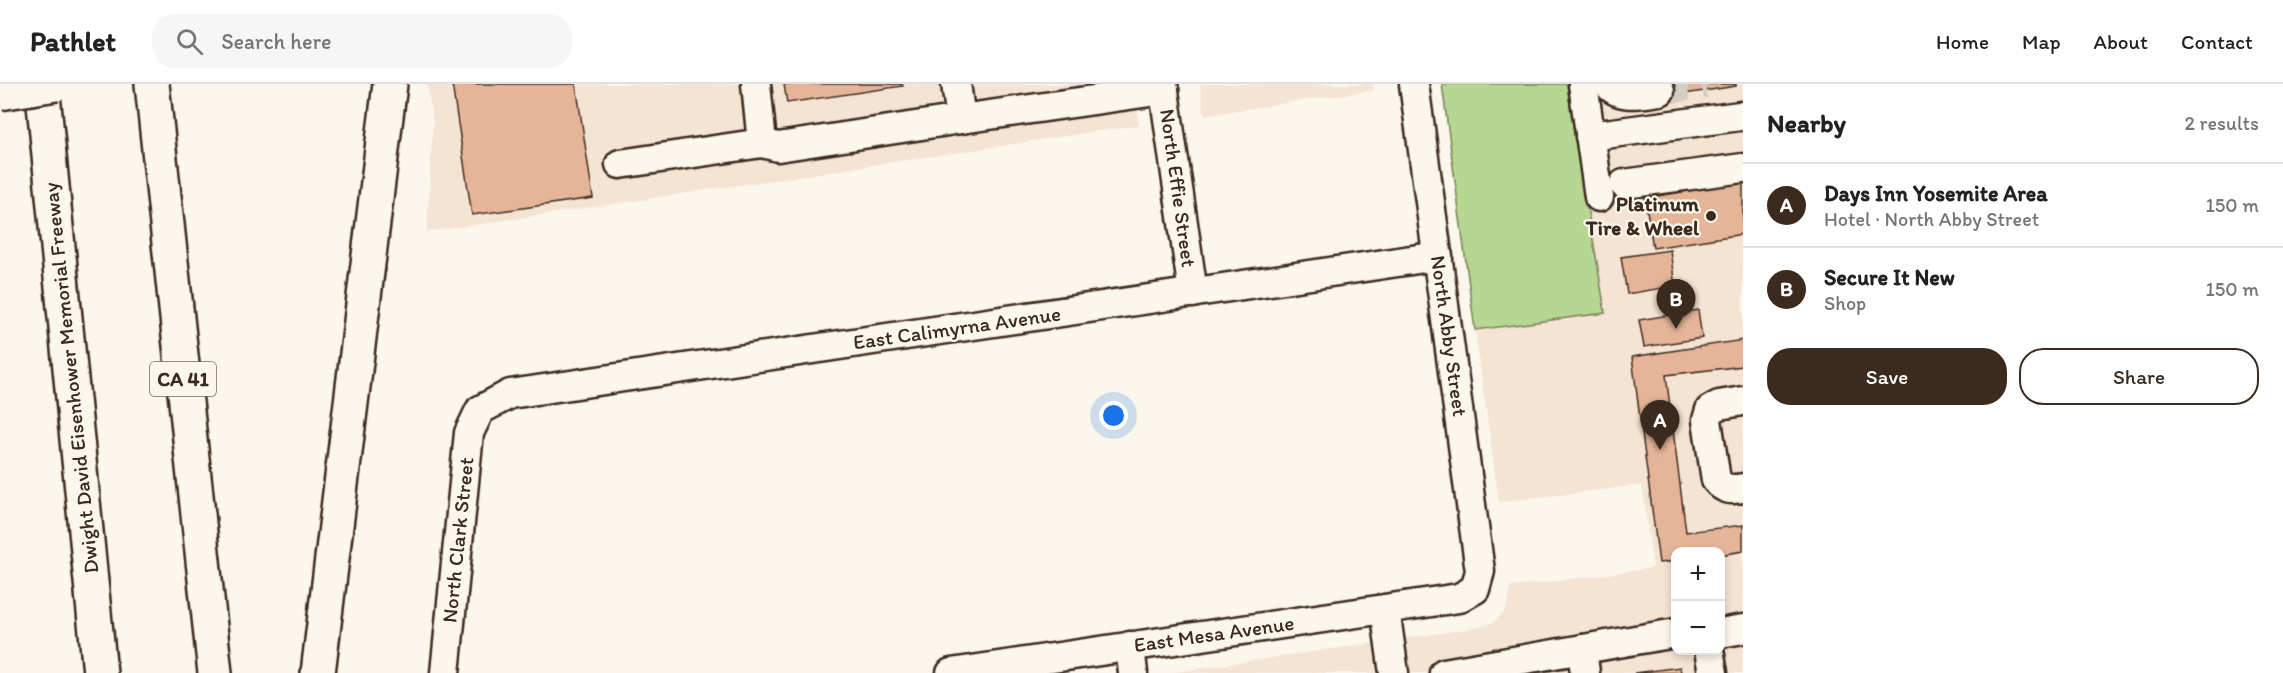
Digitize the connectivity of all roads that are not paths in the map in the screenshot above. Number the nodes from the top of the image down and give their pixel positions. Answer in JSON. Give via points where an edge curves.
{"nodes":[{"id":1,"x":42,"y":84,"type":"edge"},
{"id":2,"x":56,"y":84,"type":"edge"},
{"id":3,"x":152,"y":84,"type":"edge"},
{"id":4,"x":390,"y":84,"type":"edge"},
{"id":5,"x":756,"y":84,"type":"edge"},
{"id":6,"x":956,"y":84,"type":"edge"},
{"id":7,"x":1414,"y":84,"type":"edge"},
{"id":8,"x":1583,"y":84,"type":"edge"},
{"id":9,"x":1608,"y":84,"type":"edge"},
{"id":10,"x":1164,"y":87,"type":"edge"},
{"id":11,"x":1660,"y":91,"type":"tunnel mouth"},
{"id":12,"x":0,"y":93,"type":"edge"},
{"id":13,"x":1740,"y":116,"type":"dead end"},
{"id":14,"x":961,"y":119,"type":"junction"},
{"id":15,"x":1590,"y":136,"type":"junction"},
{"id":16,"x":762,"y":143,"type":"junction"},
{"id":17,"x":620,"y":164,"type":"dead end"},
{"id":18,"x":1743,"y":168,"type":"edge"},
{"id":19,"x":1624,"y":184,"type":"dead end"},
{"id":20,"x":1599,"y":197,"type":"dead end"},
{"id":21,"x":1438,"y":256,"type":"junction"},
{"id":22,"x":1193,"y":292,"type":"junction"},
{"id":23,"x":1743,"y":401,"type":"edge"},
{"id":24,"x":480,"y":410,"type":"joint"},
{"id":25,"x":1743,"y":488,"type":"edge"},
{"id":26,"x":1475,"y":589,"type":"joint"},
{"id":27,"x":1385,"y":609,"type":"junction"},
{"id":28,"x":1743,"y":629,"type":"edge"},
{"id":29,"x":1725,"y":632,"type":"edge"},
{"id":30,"x":1671,"y":635,"type":"edge"},
{"id":31,"x":1711,"y":655,"type":"edge"},
{"id":32,"x":1131,"y":660,"type":"edge"},
{"id":33,"x":1583,"y":661,"type":"edge"},
{"id":34,"x":100,"y":673,"type":"edge"},
{"id":35,"x":215,"y":673,"type":"edge"},
{"id":36,"x":318,"y":673,"type":"edge"},
{"id":37,"x":445,"y":673,"type":"edge"},
{"id":38,"x":951,"y":673,"type":"edge"},
{"id":39,"x":1394,"y":673,"type":"edge"},
{"id":40,"x":1444,"y":673,"type":"edge"},
{"id":41,"x":1713,"y":673,"type":"edge"}],
"edges":[{"from":1,"to":34,"type":"main road","name":"Dwight David Eisenhower Memorial Freeway"},
{"from":2,"to":12,"type":"main road","bridge":true},
{"from":3,"to":35,"type":"main road","number":"CA 41"},
{"from":4,"to":36,"type":"main road"},
{"from":5,"to":16,"type":"street"},
{"from":6,"to":14,"type":"street"},
{"from":7,"to":21,"type":"street","name":"North Abby Street"},
{"from":8,"to":15,"type":"street"},
{"from":9,"to":11,"type":"street","via":[[1630,94]]},
{"from":10,"to":14,"type":"street"},
{"from":10,"to":22,"type":"street","name":"North Effie Street"},
{"from":13,"to":15,"type":"street"},
{"from":14,"to":16,"type":"street","via":[[777,147]]},
{"from":15,"to":20,"type":"street"},
{"from":16,"to":17,"type":"street"},
{"from":18,"to":19,"type":"street"},
{"from":21,"to":22,"type":"street","name":"East Calimyrna Avenue"},
{"from":21,"to":26,"type":"street","name":"North Abby Street","via":[[1480,571]]},
{"from":22,"to":24,"type":"street","name":"East Calimyrna Avenue","via":[[510,394]]},
{"from":23,"to":25,"type":"street","via":[[1719,405],[1710,410],[1707,420],[1716,480],[1730,490]]},
{"from":24,"to":37,"type":"street","name":"North Clark Street","via":[[469,433]]},
{"from":26,"to":27,"type":"street","name":"East Mesa Avenue","via":[[1459,598]]},
{"from":27,"to":32,"type":"street","name":"East Mesa Avenue"},
{"from":27,"to":39,"type":"street"},
{"from":28,"to":29,"type":"street"},
{"from":30,"to":33,"type":"street"},
{"from":31,"to":41,"type":"street"},
{"from":32,"to":38,"type":"street","name":"East Mesa Avenue"},
{"from":33,"to":40,"type":"street"}]}
